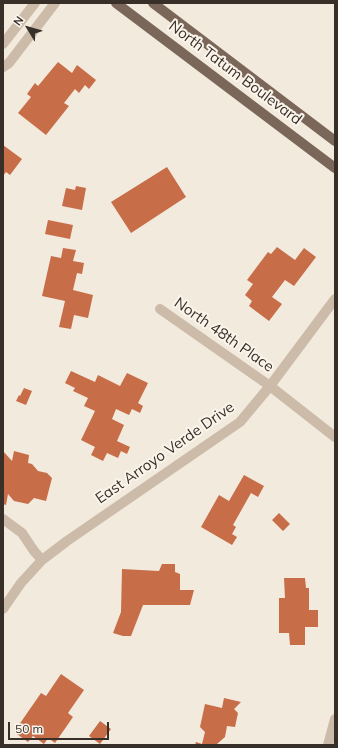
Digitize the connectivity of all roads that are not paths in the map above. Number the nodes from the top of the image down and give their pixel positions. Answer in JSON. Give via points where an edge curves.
{"nodes":[{"id":1,"x":35,"y":3,"type":"edge"},
{"id":2,"x":55,"y":3,"type":"edge"},
{"id":3,"x":116,"y":3,"type":"edge"},
{"id":4,"x":153,"y":3,"type":"edge"},
{"id":5,"x":3,"y":44,"type":"edge"},
{"id":6,"x":3,"y":67,"type":"edge"},
{"id":7,"x":335,"y":141,"type":"edge"},
{"id":8,"x":335,"y":168,"type":"edge"},
{"id":9,"x":335,"y":299,"type":"edge"},
{"id":10,"x":160,"y":309,"type":"dead end"},
{"id":11,"x":270,"y":386,"type":"junction"},
{"id":12,"x":335,"y":437,"type":"edge"},
{"id":13,"x":3,"y":519,"type":"edge"},
{"id":14,"x":42,"y":560,"type":"junction"},
{"id":15,"x":3,"y":609,"type":"edge"},
{"id":16,"x":335,"y":719,"type":"edge"},
{"id":17,"x":328,"y":745,"type":"edge"}],
"edges":[{"from":1,"to":5,"type":"street"},
{"from":2,"to":6,"type":"street","via":[[9,63]]},
{"from":3,"to":8,"type":"main road","name":"North Tatum Boulevard"},
{"from":4,"to":7,"type":"main road","name":"North Tatum Boulevard"},
{"from":9,"to":11,"type":"street","name":"East Arroyo Verde Drive"},
{"from":10,"to":11,"type":"street","name":"North 48th Place"},
{"from":11,"to":12,"type":"street","name":"North 48th Place"},
{"from":11,"to":14,"type":"street","name":"East Arroyo Verde Drive","via":[[240,422]]},
{"from":13,"to":14,"type":"street","via":[[22,534]]},
{"from":14,"to":15,"type":"street","name":"East Arroyo Verde Drive","via":[[21,583]]},
{"from":16,"to":17,"type":"street"}]}
